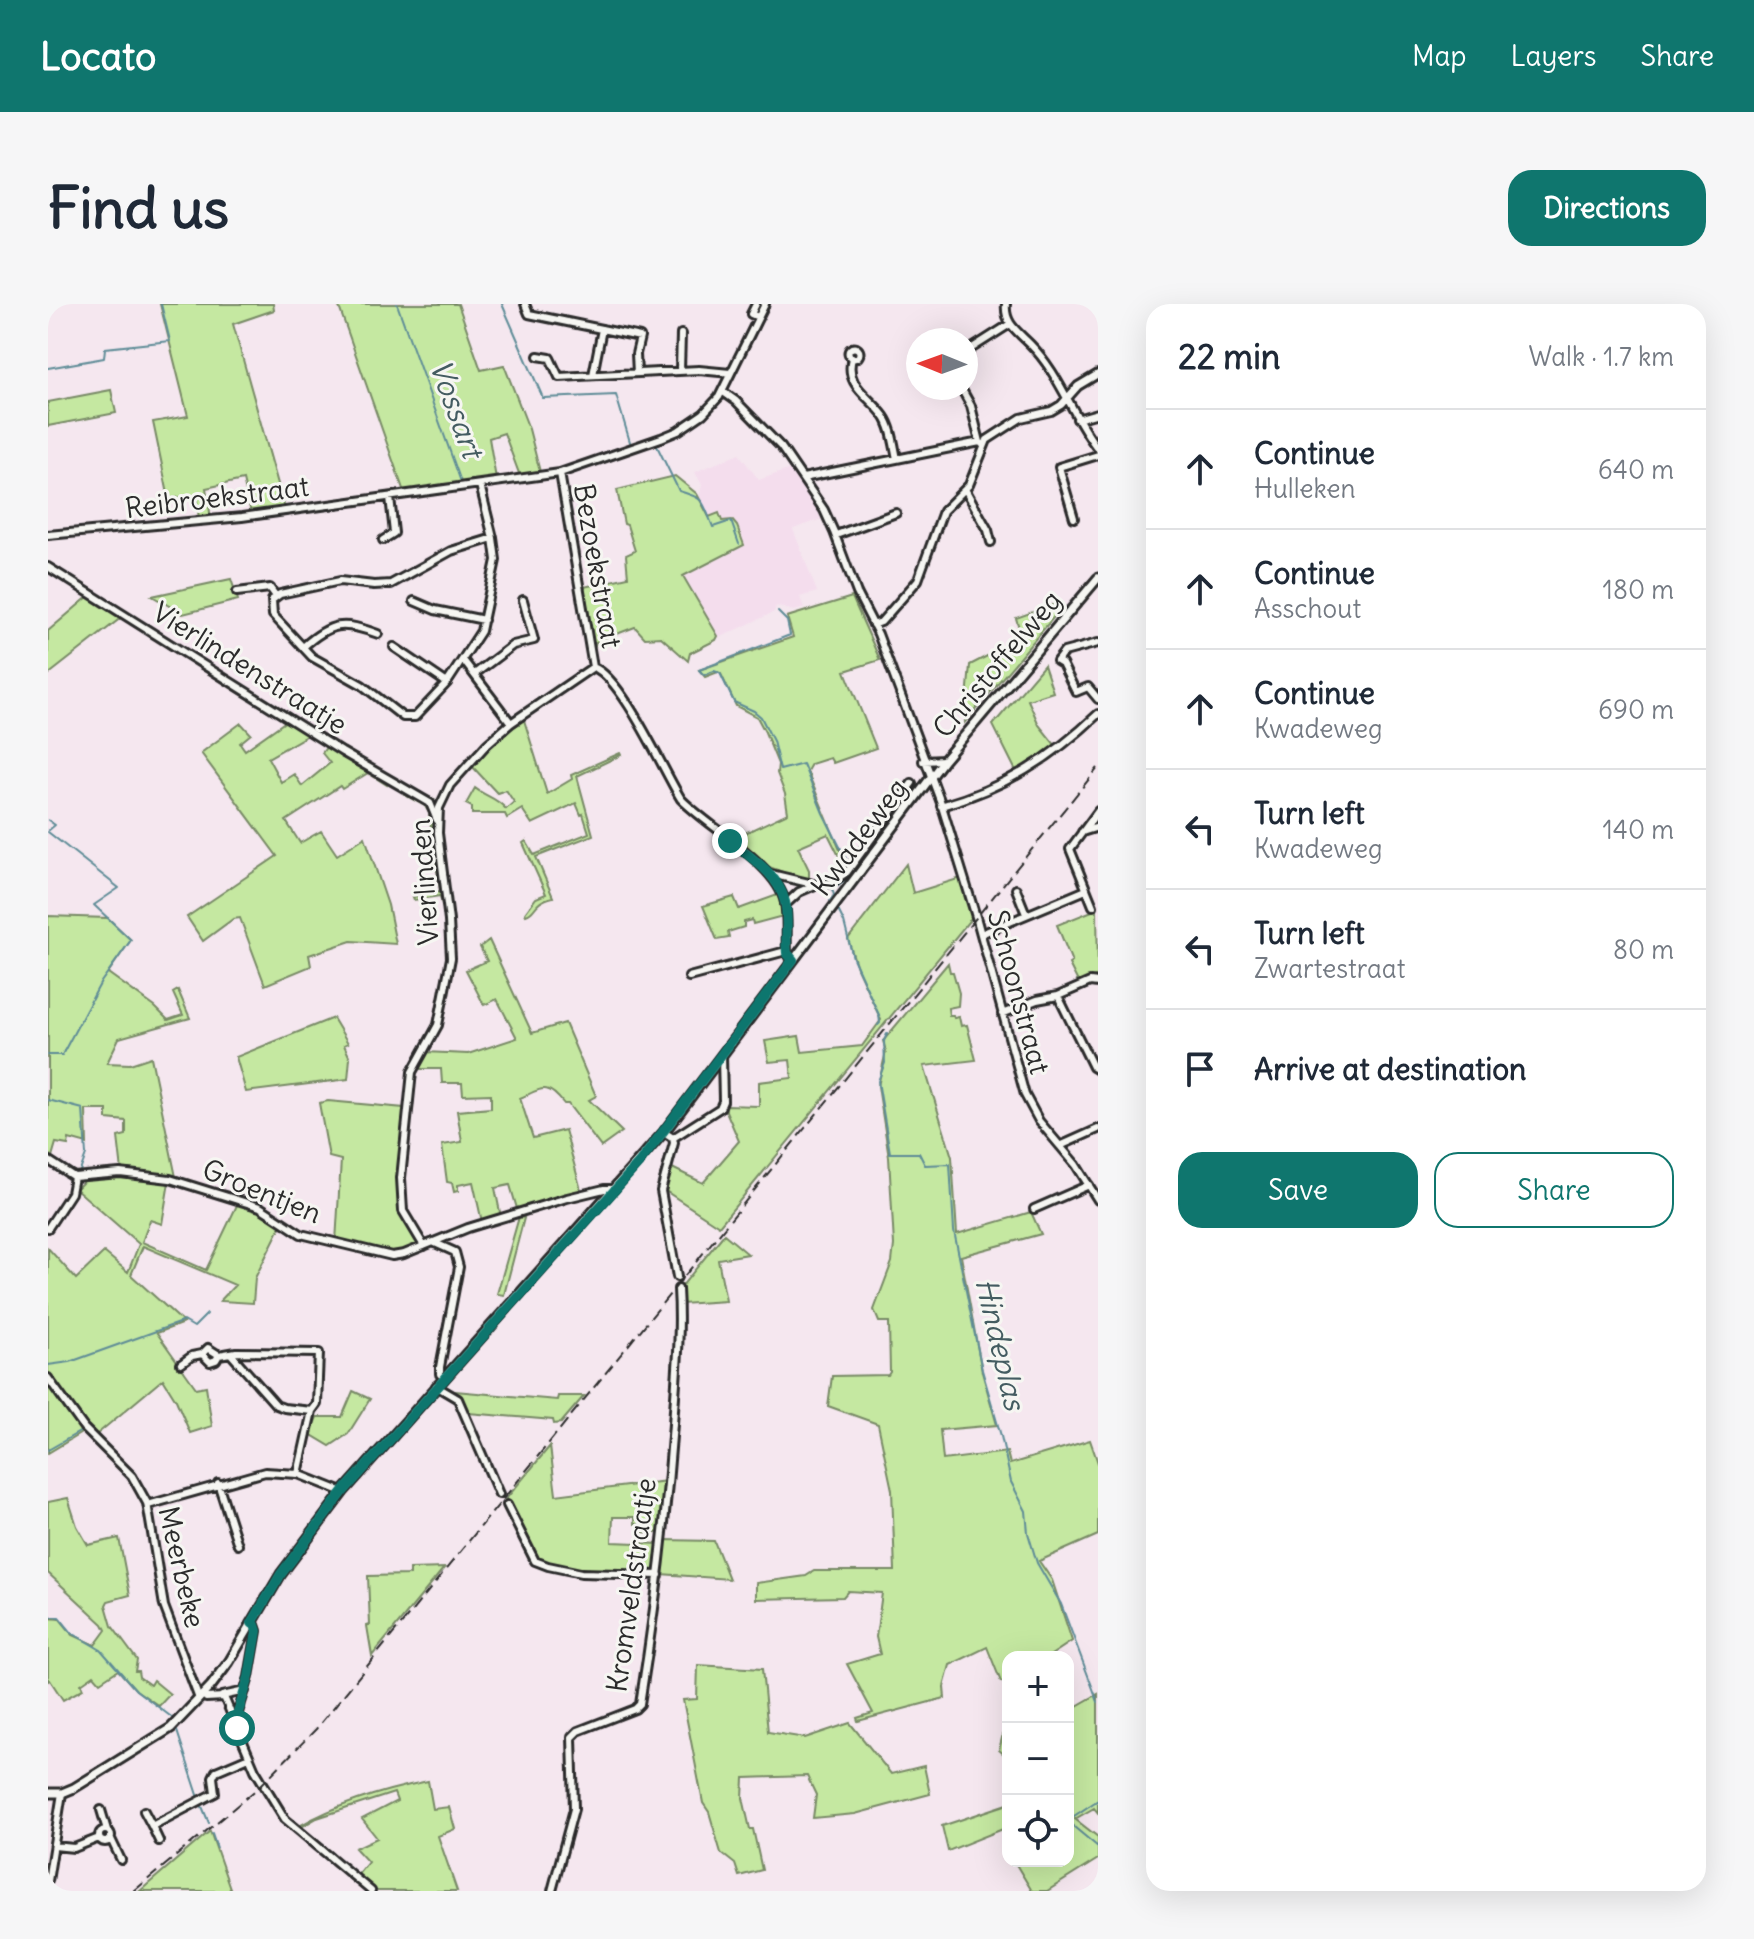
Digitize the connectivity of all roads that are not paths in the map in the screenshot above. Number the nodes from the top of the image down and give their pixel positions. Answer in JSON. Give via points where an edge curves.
{"nodes":[{"id":1,"x":525,"y":304,"type":"edge"},
{"id":2,"x":756,"y":304,"type":"edge"},
{"id":3,"x":765,"y":304,"type":"edge"},
{"id":4,"x":1006,"y":304,"type":"edge"},
{"id":5,"x":758,"y":317,"type":"junction"},
{"id":6,"x":1010,"y":324,"type":"junction"},
{"id":7,"x":602,"y":329,"type":"junction"},
{"id":8,"x":681,"y":334,"type":"dead end"},
{"id":9,"x":978,"y":344,"type":"edge"},
{"id":10,"x":538,"y":356,"type":"dead end"},
{"id":11,"x":852,"y":358,"type":"dead end"},
{"id":12,"x":680,"y":370,"type":"junction"},
{"id":13,"x":637,"y":373,"type":"junction"},
{"id":14,"x":730,"y":373,"type":"junction"},
{"id":15,"x":1098,"y":374,"type":"edge"},
{"id":16,"x":593,"y":375,"type":"junction"},
{"id":17,"x":722,"y":391,"type":"junction"},
{"id":18,"x":1067,"y":398,"type":"junction"},
{"id":19,"x":968,"y":400,"type":"edge"},
{"id":20,"x":1098,"y":413,"type":"edge"},
{"id":21,"x":1077,"y":419,"type":"junction"},
{"id":22,"x":982,"y":443,"type":"junction"},
{"id":23,"x":1098,"y":452,"type":"edge"},
{"id":24,"x":897,"y":459,"type":"junction"},
{"id":25,"x":560,"y":473,"type":"junction"},
{"id":26,"x":803,"y":478,"type":"junction"},
{"id":27,"x":480,"y":485,"type":"junction"},
{"id":28,"x":965,"y":489,"type":"junction"},
{"id":29,"x":390,"y":497,"type":"junction"},
{"id":30,"x":896,"y":513,"type":"dead end"},
{"id":31,"x":1074,"y":518,"type":"dead end"},
{"id":32,"x":48,"y":535,"type":"edge"},
{"id":33,"x":836,"y":535,"type":"junction"},
{"id":34,"x":493,"y":538,"type":"junction"},
{"id":35,"x":383,"y":540,"type":"dead end"},
{"id":36,"x":991,"y":542,"type":"dead end"},
{"id":37,"x":48,"y":567,"type":"edge"},
{"id":38,"x":1098,"y":578,"type":"edge"},
{"id":39,"x":237,"y":592,"type":"dead end"},
{"id":40,"x":275,"y":595,"type":"junction"},
{"id":41,"x":523,"y":600,"type":"dead end"},
{"id":42,"x":414,"y":601,"type":"dead end"},
{"id":43,"x":484,"y":620,"type":"junction"},
{"id":44,"x":873,"y":625,"type":"junction"},
{"id":45,"x":378,"y":634,"type":"dead end"},
{"id":46,"x":1098,"y":643,"type":"edge"},
{"id":47,"x":303,"y":647,"type":"junction"},
{"id":48,"x":394,"y":647,"type":"dead end"},
{"id":49,"x":463,"y":660,"type":"junction"},
{"id":50,"x":593,"y":667,"type":"junction"},
{"id":51,"x":476,"y":673,"type":"junction"},
{"id":52,"x":447,"y":683,"type":"junction"},
{"id":53,"x":1098,"y":699,"type":"edge"},
{"id":54,"x":1098,"y":714,"type":"edge"},
{"id":55,"x":511,"y":723,"type":"junction"},
{"id":56,"x":944,"y":760,"type":"junction"},
{"id":57,"x":923,"y":761,"type":"junction"},
{"id":58,"x":930,"y":778,"type":"junction"},
{"id":59,"x":912,"y":783,"type":"dead end"},
{"id":60,"x":443,"y":797,"type":"junction"},
{"id":61,"x":430,"y":803,"type":"junction"},
{"id":62,"x":941,"y":806,"type":"junction"},
{"id":63,"x":1098,"y":812,"type":"edge"},
{"id":64,"x":437,"y":820,"type":"junction"},
{"id":65,"x":883,"y":821,"type":"junction"},
{"id":66,"x":1098,"y":827,"type":"edge"},
{"id":67,"x":893,"y":828,"type":"junction"},
{"id":68,"x":1082,"y":832,"type":"junction"},
{"id":69,"x":771,"y":874,"type":"junction"},
{"id":70,"x":815,"y":885,"type":"junction"},
{"id":71,"x":1016,"y":889,"type":"dead end"},
{"id":72,"x":1086,"y":890,"type":"junction"},
{"id":73,"x":785,"y":905,"type":"junction"},
{"id":74,"x":1093,"y":906,"type":"dead end"},
{"id":75,"x":1026,"y":914,"type":"junction"},
{"id":76,"x":981,"y":934,"type":"junction"},
{"id":77,"x":786,"y":951,"type":"junction"},
{"id":78,"x":793,"y":960,"type":"junction"},
{"id":79,"x":689,"y":977,"type":"dead end"},
{"id":80,"x":1098,"y":983,"type":"edge"},
{"id":81,"x":1058,"y":996,"type":"junction"},
{"id":82,"x":1002,"y":1014,"type":"junction"},
{"id":83,"x":722,"y":1056,"type":"junction"},
{"id":84,"x":1098,"y":1070,"type":"edge"},
{"id":85,"x":1098,"y":1129,"type":"edge"},
{"id":86,"x":664,"y":1132,"type":"junction"},
{"id":87,"x":673,"y":1138,"type":"junction"},
{"id":88,"x":1060,"y":1146,"type":"junction"},
{"id":89,"x":48,"y":1160,"type":"edge"},
{"id":90,"x":74,"y":1177,"type":"junction"},
{"id":91,"x":1089,"y":1185,"type":"junction"},
{"id":92,"x":614,"y":1189,"type":"junction"},
{"id":93,"x":1098,"y":1200,"type":"edge"},
{"id":94,"x":1034,"y":1209,"type":"dead end"},
{"id":95,"x":48,"y":1228,"type":"edge"},
{"id":96,"x":452,"y":1236,"type":"junction"},
{"id":97,"x":435,"y":1243,"type":"junction"},
{"id":98,"x":424,"y":1246,"type":"junction"},
{"id":99,"x":457,"y":1257,"type":"junction"},
{"id":100,"x":677,"y":1277,"type":"dead end"},
{"id":101,"x":678,"y":1289,"type":"dead end"},
{"id":102,"x":231,"y":1354,"type":"junction"},
{"id":103,"x":181,"y":1364,"type":"dead end"},
{"id":104,"x":444,"y":1377,"type":"junction"},
{"id":105,"x":48,"y":1378,"type":"edge"},
{"id":106,"x":436,"y":1386,"type":"junction"},
{"id":107,"x":312,"y":1411,"type":"junction"},
{"id":108,"x":298,"y":1474,"type":"junction"},
{"id":109,"x":218,"y":1483,"type":"junction"},
{"id":110,"x":343,"y":1492,"type":"junction"},
{"id":111,"x":499,"y":1494,"type":"dead end"},
{"id":112,"x":148,"y":1505,"type":"junction"},
{"id":113,"x":507,"y":1505,"type":"dead end"},
{"id":114,"x":238,"y":1545,"type":"dead end"},
{"id":115,"x":659,"y":1575,"type":"junction"},
{"id":116,"x":252,"y":1623,"type":"junction"},
{"id":117,"x":245,"y":1691,"type":"junction"},
{"id":118,"x":222,"y":1696,"type":"junction"},
{"id":119,"x":201,"y":1697,"type":"junction"},
{"id":120,"x":233,"y":1717,"type":"junction"},
{"id":121,"x":249,"y":1757,"type":"junction"},
{"id":122,"x":48,"y":1793,"type":"edge"},
{"id":123,"x":62,"y":1793,"type":"junction"},
{"id":124,"x":101,"y":1810,"type":"dead end"},
{"id":125,"x":144,"y":1811,"type":"dead end"},
{"id":126,"x":152,"y":1826,"type":"junction"},
{"id":127,"x":107,"y":1830,"type":"junction"},
{"id":128,"x":99,"y":1838,"type":"junction"},
{"id":129,"x":111,"y":1839,"type":"junction"},
{"id":130,"x":159,"y":1841,"type":"dead end"},
{"id":131,"x":54,"y":1846,"type":"junction"},
{"id":132,"x":121,"y":1860,"type":"dead end"},
{"id":133,"x":48,"y":1877,"type":"edge"},
{"id":134,"x":371,"y":1891,"type":"edge"},
{"id":135,"x":552,"y":1891,"type":"edge"}],
"edges":[{"from":1,"to":7,"type":"street","via":[[529,314]]},
{"from":2,"to":5,"type":"street","via":[[751,314]]},
{"from":3,"to":5,"type":"street","name":"Reibroekstraat"},
{"from":4,"to":6,"type":"street"},
{"from":5,"to":14,"type":"street","name":"Reibroekstraat"},
{"from":6,"to":9,"type":"street"},
{"from":6,"to":18,"type":"street","via":[[1049,367]]},
{"from":7,"to":13,"type":"street","via":[[640,337]]},
{"from":7,"to":16,"type":"street"},
{"from":8,"to":12,"type":"street"},
{"from":10,"to":16,"type":"street","via":[[550,358],[559,377]]},
{"from":11,"to":24,"type":"street","via":[[852,380],[886,419]]},
{"from":12,"to":13,"type":"street"},
{"from":12,"to":14,"type":"street"},
{"from":13,"to":16,"type":"street"},
{"from":14,"to":17,"type":"street","name":"Reibroekstraat"},
{"from":15,"to":18,"type":"street"},
{"from":17,"to":25,"type":"street","name":"Reibroekstraat","via":[[703,414],[678,431]]},
{"from":17,"to":26,"type":"street","name":"Schoonstraat","via":[[772,435]]},
{"from":18,"to":21,"type":"street"},
{"from":18,"to":22,"type":"street","via":[[1051,411],[1013,422]]},
{"from":19,"to":22,"type":"street"},
{"from":20,"to":21,"type":"street"},
{"from":21,"to":23,"type":"street"},
{"from":22,"to":24,"type":"street"},
{"from":22,"to":28,"type":"street"},
{"from":23,"to":31,"type":"street","via":[[1059,467]]},
{"from":24,"to":26,"type":"street"},
{"from":25,"to":27,"type":"street","name":"Reibroekstraat"},
{"from":25,"to":50,"type":"street","name":"Bezoekstraat"},
{"from":26,"to":33,"type":"street","name":"Schoonstraat"},
{"from":27,"to":29,"type":"street","name":"Reibroekstraat"},
{"from":27,"to":34,"type":"street"},
{"from":28,"to":36,"type":"street"},
{"from":28,"to":44,"type":"street","via":[[943,511],[918,580]]},
{"from":29,"to":32,"type":"street","name":"Reibroekstraat"},
{"from":29,"to":35,"type":"street","via":[[395,531]]},
{"from":30,"to":33,"type":"street"},
{"from":33,"to":44,"type":"street","name":"Schoonstraat"},
{"from":34,"to":40,"type":"street","via":[[451,551],[391,584],[340,581]]},
{"from":34,"to":43,"type":"street","via":[[496,560]]},
{"from":37,"to":61,"type":"street","name":"Vierlindenstraatje"},
{"from":38,"to":56,"type":"main road","name":"Christoffelweg"},
{"from":39,"to":40,"type":"street","via":[[270,588]]},
{"from":40,"to":47,"type":"street","via":[[273,615]]},
{"from":41,"to":51,"type":"street","via":[[534,640],[513,645]]},
{"from":42,"to":43,"type":"street"},
{"from":43,"to":49,"type":"street"},
{"from":44,"to":57,"type":"street","name":"Schoonstraat"},
{"from":45,"to":47,"type":"street","via":[[336,625]]},
{"from":46,"to":53,"type":"street","via":[[1064,652],[1057,661],[1076,692],[1088,687]]},
{"from":47,"to":52,"type":"street","via":[[403,717],[418,714]]},
{"from":48,"to":52,"type":"street"},
{"from":49,"to":51,"type":"street"},
{"from":49,"to":52,"type":"street"},
{"from":50,"to":55,"type":"street","name":"Vierlinden"},
{"from":50,"to":69,"type":"street","via":[[606,674],[622,697],[681,799]]},
{"from":51,"to":55,"type":"street"},
{"from":54,"to":62,"type":"street","via":[[1041,762],[973,798]]},
{"from":55,"to":60,"type":"street","name":"Vierlinden","via":[[475,756]]},
{"from":56,"to":57,"type":"street"},
{"from":56,"to":58,"type":"main road","name":"Christoffelweg"},
{"from":57,"to":58,"type":"street","name":"Schoonstraat"},
{"from":58,"to":62,"type":"street","name":"Schoonstraat"},
{"from":58,"to":67,"type":"main road","name":"Kwadeweg"},
{"from":59,"to":65,"type":"street","name":"Kwadeweg"},
{"from":60,"to":61,"type":"street"},
{"from":60,"to":64,"type":"street","name":"Vierlinden"},
{"from":61,"to":64,"type":"street"},
{"from":62,"to":76,"type":"street","name":"Schoonstraat"},
{"from":63,"to":68,"type":"street"},
{"from":64,"to":98,"type":"street","name":"Vierlinden","via":[[451,958],[438,1025],[412,1072],[401,1178],[403,1211]]},
{"from":65,"to":67,"type":"street"},
{"from":65,"to":70,"type":"street","name":"Kwadeweg","via":[[847,872],[831,883]]},
{"from":66,"to":68,"type":"street"},
{"from":67,"to":78,"type":"main road","name":"Kwadeweg"},
{"from":68,"to":72,"type":"street","via":[[1070,849]]},
{"from":69,"to":70,"type":"street"},
{"from":69,"to":73,"type":"street","name":"Kwadeweg"},
{"from":70,"to":73,"type":"street","name":"Kwadeweg"},
{"from":71,"to":75,"type":"street"},
{"from":72,"to":74,"type":"street"},
{"from":72,"to":75,"type":"street"},
{"from":73,"to":77,"type":"street","name":"Kwadeweg"},
{"from":75,"to":76,"type":"street"},
{"from":76,"to":82,"type":"street","name":"Schoonstraat"},
{"from":77,"to":78,"type":"street"},
{"from":77,"to":79,"type":"street"},
{"from":78,"to":83,"type":"main road","name":"Kwadeweg"},
{"from":80,"to":81,"type":"street"},
{"from":81,"to":82,"type":"street"},
{"from":81,"to":84,"type":"street"},
{"from":82,"to":88,"type":"street","name":"Schoonstraat","via":[[1029,1104]]},
{"from":83,"to":86,"type":"main road","name":"Kwadeweg"},
{"from":83,"to":87,"type":"street","via":[[720,1108]]},
{"from":85,"to":88,"type":"street"},
{"from":86,"to":87,"type":"street"},
{"from":86,"to":92,"type":"main road","name":"Kwadeweg"},
{"from":87,"to":100,"type":"street","via":[[661,1191]]},
{"from":88,"to":91,"type":"street","name":"Schoonstraat"},
{"from":89,"to":90,"type":"street"},
{"from":90,"to":95,"type":"street","via":[[71,1193]]},
{"from":90,"to":98,"type":"street","name":"Groentjen","via":[[120,1173],[170,1179],[260,1207],[301,1234],[386,1255]]},
{"from":91,"to":93,"type":"street","name":"Schoonstraat"},
{"from":91,"to":94,"type":"street"},
{"from":92,"to":96,"type":"street","name":"Groentjen","via":[[567,1198]]},
{"from":92,"to":104,"type":"main road","name":"Kwadeweg"},
{"from":96,"to":97,"type":"street","name":"Groentjen"},
{"from":96,"to":99,"type":"street"},
{"from":97,"to":98,"type":"street","name":"Groentjen"},
{"from":97,"to":99,"type":"street"},
{"from":99,"to":104,"type":"street","via":[[459,1273],[440,1367]]},
{"from":101,"to":115,"type":"street","name":"Kromveldstraatje"},
{"from":102,"to":103,"type":"street","via":[[210,1362],[202,1354],[192,1356]]},
{"from":102,"to":107,"type":"street","via":[[276,1405]]},
{"from":102,"to":107,"type":"street","via":[[319,1353],[317,1404]]},
{"from":104,"to":106,"type":"main road","name":"Kwadeweg"},
{"from":105,"to":112,"type":"street","name":"Meerbeke","via":[[84,1428],[132,1476]]},
{"from":106,"to":110,"type":"main road","name":"Kwadeweg"},
{"from":106,"to":111,"type":"street","via":[[458,1399]]},
{"from":107,"to":108,"type":"street"},
{"from":108,"to":109,"type":"street","via":[[265,1472]]},
{"from":108,"to":110,"type":"street"},
{"from":109,"to":112,"type":"street"},
{"from":109,"to":114,"type":"street"},
{"from":110,"to":116,"type":"main road","name":"Kwadeweg","via":[[281,1574]]},
{"from":112,"to":119,"type":"street","name":"Meerbeke","via":[[164,1606]]},
{"from":113,"to":115,"type":"street","via":[[535,1561],[581,1573]]},
{"from":115,"to":135,"type":"street","name":"Kromveldstraatje","via":[[638,1707],[572,1737],[574,1809]]},
{"from":116,"to":117,"type":"street","via":[[257,1631]]},
{"from":116,"to":119,"type":"main road","name":"Kwadeweg"},
{"from":117,"to":118,"type":"street"},
{"from":117,"to":120,"type":"street"},
{"from":118,"to":119,"type":"street"},
{"from":118,"to":120,"type":"street"},
{"from":119,"to":123,"type":"main road","name":"Kwadeweg","via":[[175,1725]]},
{"from":120,"to":121,"type":"street"},
{"from":121,"to":126,"type":"street","via":[[216,1771],[213,1795]]},
{"from":121,"to":134,"type":"street","via":[[287,1822]]},
{"from":122,"to":123,"type":"main road"},
{"from":123,"to":131,"type":"street"},
{"from":124,"to":127,"type":"street"},
{"from":125,"to":126,"type":"street"},
{"from":126,"to":130,"type":"street"},
{"from":127,"to":128,"type":"street"},
{"from":127,"to":129,"type":"street"},
{"from":128,"to":129,"type":"street","via":[[105,1843]]},
{"from":128,"to":131,"type":"street","via":[[74,1848]]},
{"from":129,"to":132,"type":"street"},
{"from":131,"to":133,"type":"street"}]}
